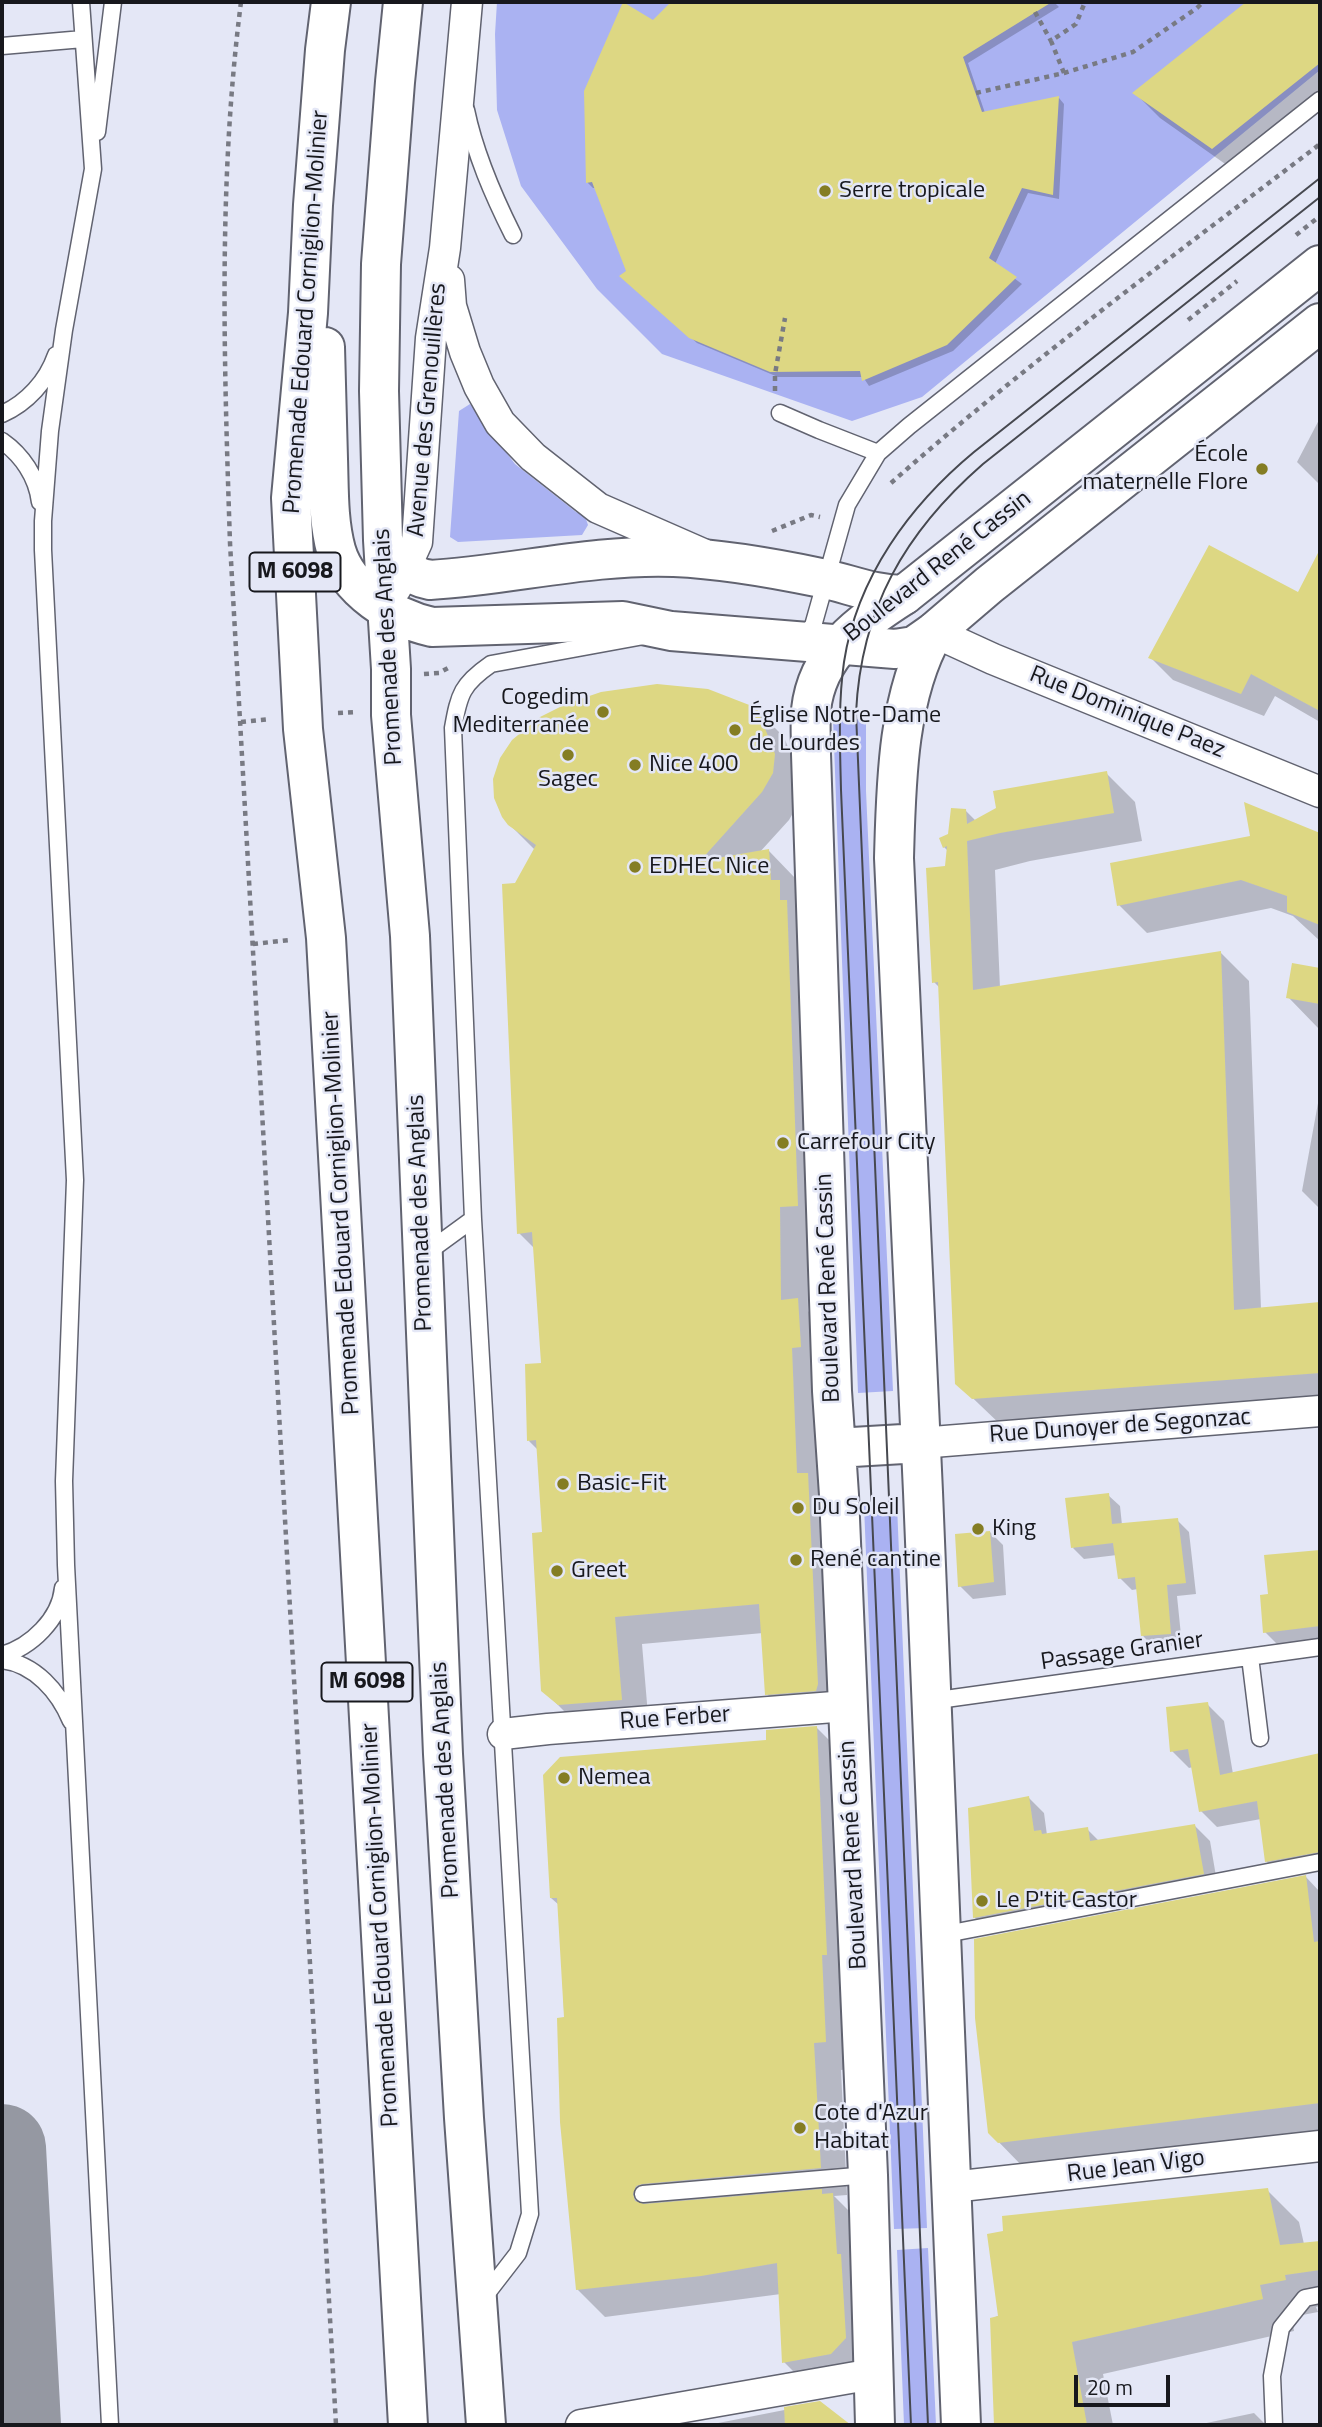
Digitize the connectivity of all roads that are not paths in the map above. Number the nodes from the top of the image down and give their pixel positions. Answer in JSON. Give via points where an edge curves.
{"nodes":[{"id":1,"x":81,"y":2,"type":"edge"},
{"id":2,"x":113,"y":2,"type":"edge"},
{"id":3,"x":331,"y":2,"type":"edge"},
{"id":4,"x":403,"y":2,"type":"edge"},
{"id":5,"x":467,"y":2,"type":"edge"},
{"id":6,"x":83,"y":39,"type":"junction"},
{"id":7,"x":2,"y":46,"type":"edge"},
{"id":8,"x":460,"y":82,"type":"junction"},
{"id":9,"x":1320,"y":100,"type":"edge"},
{"id":10,"x":93,"y":169,"type":"junction"},
{"id":11,"x":313,"y":205,"type":"junction"},
{"id":12,"x":513,"y":235,"type":"dead end"},
{"id":13,"x":445,"y":248,"type":"junction"},
{"id":14,"x":1320,"y":265,"type":"edge"},
{"id":15,"x":1320,"y":323,"type":"edge"},
{"id":16,"x":64,"y":330,"type":"junction"},
{"id":17,"x":780,"y":412,"type":"road end"},
{"id":18,"x":2,"y":414,"type":"edge"},
{"id":19,"x":2,"y":441,"type":"edge"},
{"id":20,"x":878,"y":453,"type":"junction"},
{"id":21,"x":43,"y":521,"type":"junction"},
{"id":22,"x":394,"y":555,"type":"junction"},
{"id":23,"x":720,"y":561,"type":"junction"},
{"id":24,"x":824,"y":579,"type":"junction"},
{"id":25,"x":904,"y":595,"type":"junction"},
{"id":26,"x":386,"y":608,"type":"junction"},
{"id":27,"x":443,"y":628,"type":"junction"},
{"id":28,"x":671,"y":631,"type":"junction"},
{"id":29,"x":934,"y":632,"type":"junction"},
{"id":30,"x":795,"y":641,"type":"junction"},
{"id":31,"x":838,"y":645,"type":"junction"},
{"id":32,"x":391,"y":669,"type":"junction"},
{"id":33,"x":1320,"y":792,"type":"edge"},
{"id":34,"x":473,"y":1219,"type":"junction"},
{"id":35,"x":423,"y":1255,"type":"junction"},
{"id":36,"x":1320,"y":1411,"type":"edge"},
{"id":37,"x":920,"y":1443,"type":"junction"},
{"id":38,"x":836,"y":1448,"type":"junction"},
{"id":39,"x":66,"y":1565,"type":"junction"},
{"id":40,"x":1320,"y":1647,"type":"edge"},
{"id":41,"x":1250,"y":1657,"type":"junction"},
{"id":42,"x":2,"y":1658,"type":"edge"},
{"id":43,"x":931,"y":1701,"type":"junction"},
{"id":44,"x":847,"y":1706,"type":"junction"},
{"id":45,"x":503,"y":1734,"type":"junction"},
{"id":46,"x":1260,"y":1738,"type":"dead end"},
{"id":47,"x":75,"y":1751,"type":"junction"},
{"id":48,"x":1320,"y":1862,"type":"edge"},
{"id":49,"x":941,"y":1935,"type":"junction"},
{"id":50,"x":1320,"y":2146,"type":"edge"},
{"id":51,"x":868,"y":2175,"type":"junction"},
{"id":52,"x":952,"y":2187,"type":"junction"},
{"id":53,"x":643,"y":2193,"type":"dead end"},
{"id":54,"x":1320,"y":2295,"type":"edge"},
{"id":55,"x":478,"y":2304,"type":"junction"},
{"id":56,"x":873,"y":2374,"type":"junction"},
{"id":57,"x":110,"y":2425,"type":"edge"},
{"id":58,"x":408,"y":2425,"type":"edge"},
{"id":59,"x":486,"y":2425,"type":"edge"},
{"id":60,"x":581,"y":2425,"type":"edge"},
{"id":61,"x":875,"y":2425,"type":"edge"},
{"id":62,"x":961,"y":2425,"type":"edge"},
{"id":63,"x":1274,"y":2425,"type":"edge"}],
"edges":[{"from":1,"to":6,"type":"lane"},
{"from":2,"to":10,"type":"lane"},
{"from":3,"to":11,"type":"main road","name":"Promenade Edouard Corniglion-Molinier","number":"M 6098"},
{"from":4,"to":22,"type":"main road","name":"Promenade des Anglais","number":"M 6098","via":[[381,264],[379,391]]},
{"from":5,"to":8,"type":"street","name":"Avenue des Grenouillères"},
{"from":6,"to":7,"type":"lane"},
{"from":6,"to":10,"type":"lane"},
{"from":8,"to":12,"type":"lane","via":[[472,137]]},
{"from":8,"to":13,"type":"street","name":"Avenue des Grenouillères"},
{"from":9,"to":20,"type":"lane"},
{"from":10,"to":16,"type":"lane"},
{"from":11,"to":26,"type":"main road","via":[[324,314],[329,492],[335,541],[352,579]]},
{"from":11,"to":58,"type":"main road","name":"Promenade Edouard Corniglion-Molinier","number":"M 6098","via":[[291,498],[303,729],[327,952]]},
{"from":13,"to":22,"type":"street","name":"Avenue des Grenouillères","via":[[431,338],[417,542]]},
{"from":13,"to":23,"type":"street","name":"Avenue des Grenouillères","via":[[451,306],[465,352],[500,423],[533,457],[598,508]]},
{"from":14,"to":25,"type":"main road","name":"Boulevard René Cassin"},
{"from":15,"to":29,"type":"main road","name":"Boulevard René Cassin"},
{"from":16,"to":18,"type":"lane","via":[[54,360],[37,388]]},
{"from":16,"to":21,"type":"lane"},
{"from":17,"to":20,"type":"lane"},
{"from":19,"to":21,"type":"lane","via":[[33,478]]},
{"from":20,"to":24,"type":"lane","via":[[846,505]]},
{"from":21,"to":39,"type":"lane","via":[[44,617],[75,1180],[64,1481]]},
{"from":22,"to":23,"type":"main road","name":"Avenue des Grenouillères","via":[[420,578],[430,580],[636,557]]},
{"from":22,"to":26,"type":"main road","name":"Promenade des Anglais","number":"M 6098"},
{"from":23,"to":24,"type":"main road","name":"Avenue des Grenouillères"},
{"from":24,"to":25,"type":"main road","name":"Avenue des Grenouillères","via":[[881,595]]},
{"from":24,"to":30,"type":"lane","via":[[813,626]]},
{"from":25,"to":29,"type":"main road"},
{"from":25,"to":31,"type":"main road","name":"Boulevard René Cassin"},
{"from":26,"to":27,"type":"main road","via":[[419,624]]},
{"from":26,"to":32,"type":"main road","name":"Promenade des Anglais","number":"M 6098"},
{"from":27,"to":28,"type":"main road","via":[[624,621]]},
{"from":27,"to":32,"type":"main road","via":[[407,645]]},
{"from":28,"to":30,"type":"main road"},
{"from":28,"to":34,"type":"lane","via":[[491,664],[472,678],[458,699],[453,728]]},
{"from":29,"to":31,"type":"main road","via":[[904,648]]},
{"from":29,"to":33,"type":"street","name":"Rue Dominique Paez"},
{"from":29,"to":37,"type":"main road","name":"Boulevard René Cassin","via":[[919,663],[906,717],[896,786],[894,858]]},
{"from":30,"to":31,"type":"main road"},
{"from":31,"to":38,"type":"main road","name":"Boulevard René Cassin","via":[[825,665],[811,709]]},
{"from":32,"to":35,"type":"main road","name":"Promenade des Anglais","number":"M 6098","via":[[410,936]]},
{"from":34,"to":35,"type":"lane"},
{"from":34,"to":45,"type":"lane"},
{"from":35,"to":55,"type":"main road","name":"Promenade des Anglais","number":"M 6098","via":[[444,1768]]},
{"from":36,"to":37,"type":"street","name":"Rue Dunoyer de Segonzac"},
{"from":37,"to":38,"type":"main road"},
{"from":37,"to":43,"type":"main road","name":"Boulevard René Cassin"},
{"from":38,"to":44,"type":"main road","name":"Boulevard René Cassin"},
{"from":39,"to":42,"type":"lane","via":[[62,1597],[51,1619],[37,1636]]},
{"from":39,"to":47,"type":"lane"},
{"from":40,"to":41,"type":"lane","name":"Passage Granier"},
{"from":41,"to":43,"type":"lane","name":"Passage Granier"},
{"from":41,"to":46,"type":"lane"},
{"from":42,"to":47,"type":"lane","via":[[36,1674],[57,1695],[71,1721]]},
{"from":43,"to":49,"type":"main road","name":"Boulevard René Cassin"},
{"from":44,"to":45,"type":"street","name":"Rue Ferber"},
{"from":44,"to":51,"type":"main road","name":"Boulevard René Cassin"},
{"from":45,"to":55,"type":"lane","via":[[530,2214],[518,2253]]},
{"from":47,"to":57,"type":"lane"},
{"from":48,"to":49,"type":"lane"},
{"from":49,"to":52,"type":"main road","name":"Boulevard René Cassin"},
{"from":50,"to":52,"type":"street","name":"Rue Jean Vigo"},
{"from":51,"to":53,"type":"lane"},
{"from":51,"to":56,"type":"main road","name":"Boulevard René Cassin"},
{"from":52,"to":62,"type":"main road","name":"Boulevard René Cassin"},
{"from":54,"to":63,"type":"lane","via":[[1305,2298],[1281,2328],[1272,2376]]},
{"from":55,"to":59,"type":"main road","name":"Promenade des Anglais","number":"M 6098"},
{"from":56,"to":60,"type":"street"},
{"from":56,"to":61,"type":"main road","name":"Boulevard René Cassin"}]}
